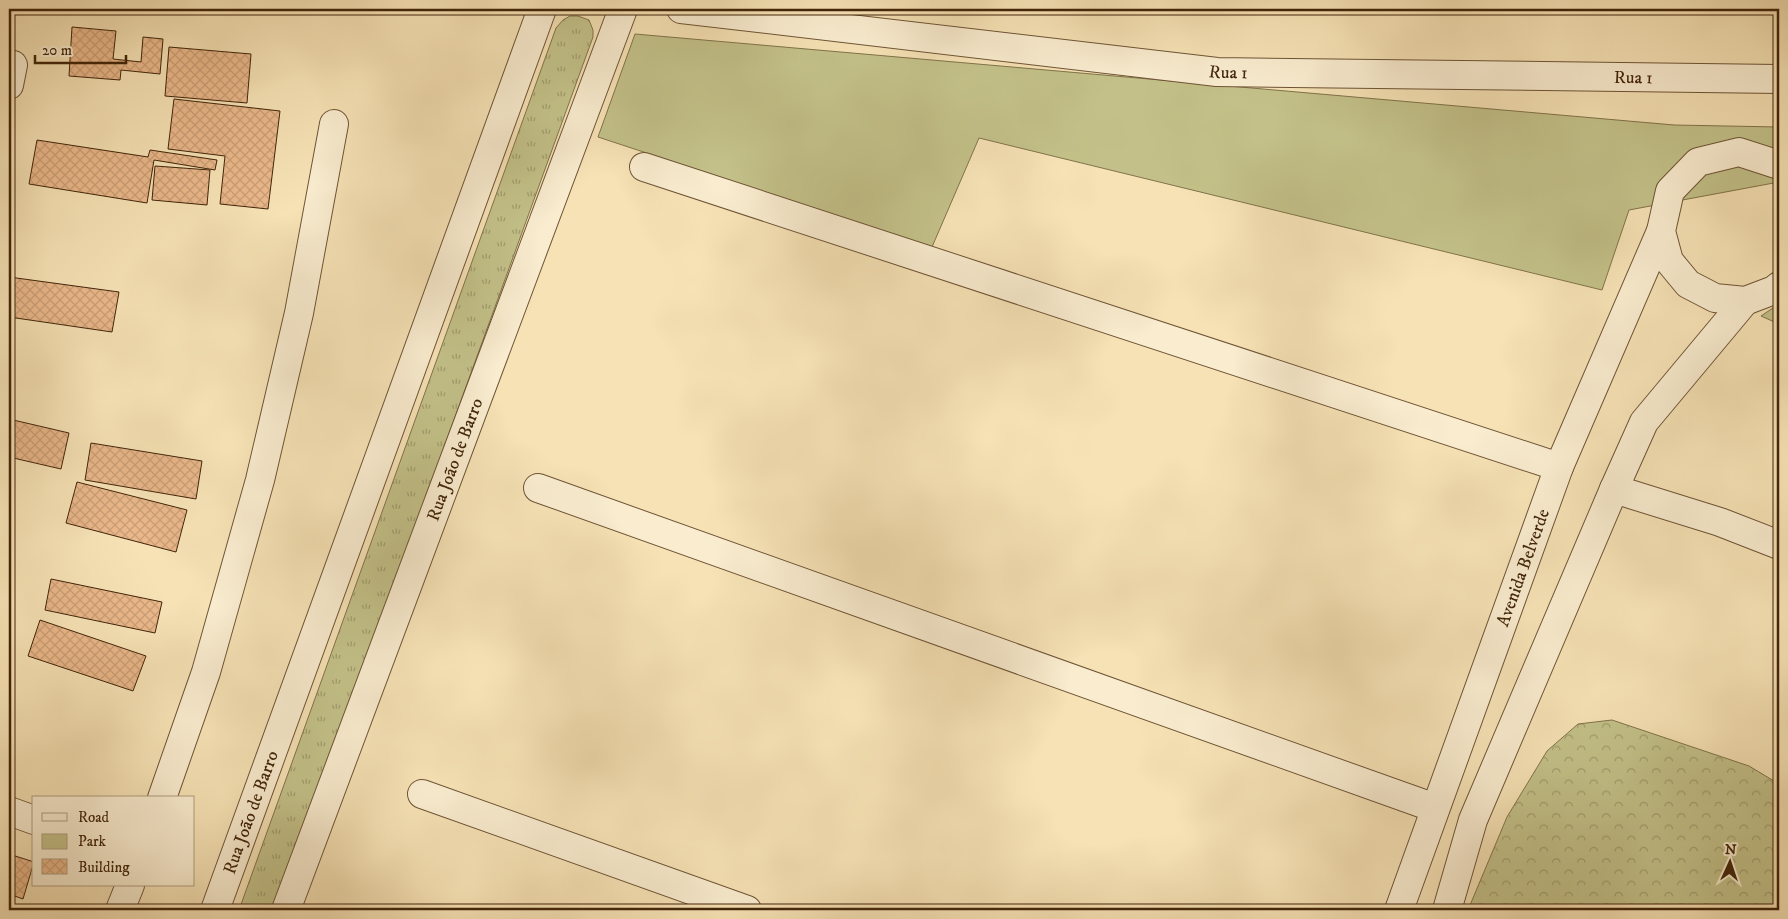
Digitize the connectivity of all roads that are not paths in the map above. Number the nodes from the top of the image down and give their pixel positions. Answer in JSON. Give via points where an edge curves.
{"nodes":[{"id":1,"x":542,"y":9,"type":"edge"},
{"id":2,"x":623,"y":9,"type":"edge"},
{"id":3,"x":682,"y":9,"type":"edge"},
{"id":4,"x":1779,"y":79,"type":"edge"},
{"id":5,"x":334,"y":124,"type":"dead end"},
{"id":6,"x":1779,"y":165,"type":"edge"},
{"id":7,"x":644,"y":167,"type":"dead end"},
{"id":8,"x":1661,"y":231,"type":"junction"},
{"id":9,"x":1778,"y":288,"type":"edge"},
{"id":10,"x":1745,"y":300,"type":"junction"},
{"id":11,"x":1559,"y":467,"type":"junction"},
{"id":12,"x":538,"y":488,"type":"dead end"},
{"id":13,"x":1614,"y":489,"type":"junction"},
{"id":14,"x":1779,"y":545,"type":"edge"},
{"id":15,"x":422,"y":794,"type":"dead end"},
{"id":16,"x":163,"y":796,"type":"edge"},
{"id":17,"x":1435,"y":808,"type":"junction"},
{"id":18,"x":9,"y":811,"type":"edge"},
{"id":19,"x":32,"y":819,"type":"edge"},
{"id":20,"x":130,"y":886,"type":"edge"},
{"id":21,"x":120,"y":910,"type":"edge"},
{"id":22,"x":215,"y":910,"type":"edge"},
{"id":23,"x":286,"y":910,"type":"edge"},
{"id":24,"x":746,"y":910,"type":"edge"},
{"id":25,"x":1399,"y":910,"type":"edge"},
{"id":26,"x":1448,"y":910,"type":"edge"}],
"edges":[{"from":1,"to":22,"type":"street","name":"Rua João de Barro"},
{"from":2,"to":23,"type":"street","name":"Rua João de Barro"},
{"from":3,"to":4,"type":"street","name":"Rua 1","via":[[1217,72]]},
{"from":5,"to":16,"type":"street","via":[[299,313],[260,480],[206,672]]},
{"from":6,"to":8,"type":"street","name":"Avenida Belverde","via":[[1739,152],[1698,162],[1670,191]]},
{"from":7,"to":11,"type":"street"},
{"from":8,"to":10,"type":"street","via":[[1669,260],[1688,284],[1715,298]]},
{"from":8,"to":11,"type":"street","name":"Avenida Belverde"},
{"from":9,"to":10,"type":"street"},
{"from":10,"to":13,"type":"street","via":[[1644,422]]},
{"from":11,"to":17,"type":"street","name":"Avenida Belverde"},
{"from":12,"to":17,"type":"street"},
{"from":13,"to":14,"type":"street","via":[[1720,522]]},
{"from":13,"to":26,"type":"street","via":[[1473,820]]},
{"from":15,"to":24,"type":"street"},
{"from":17,"to":25,"type":"street","name":"Avenida Belverde"},
{"from":18,"to":19,"type":"street"},
{"from":20,"to":21,"type":"street"}]}
